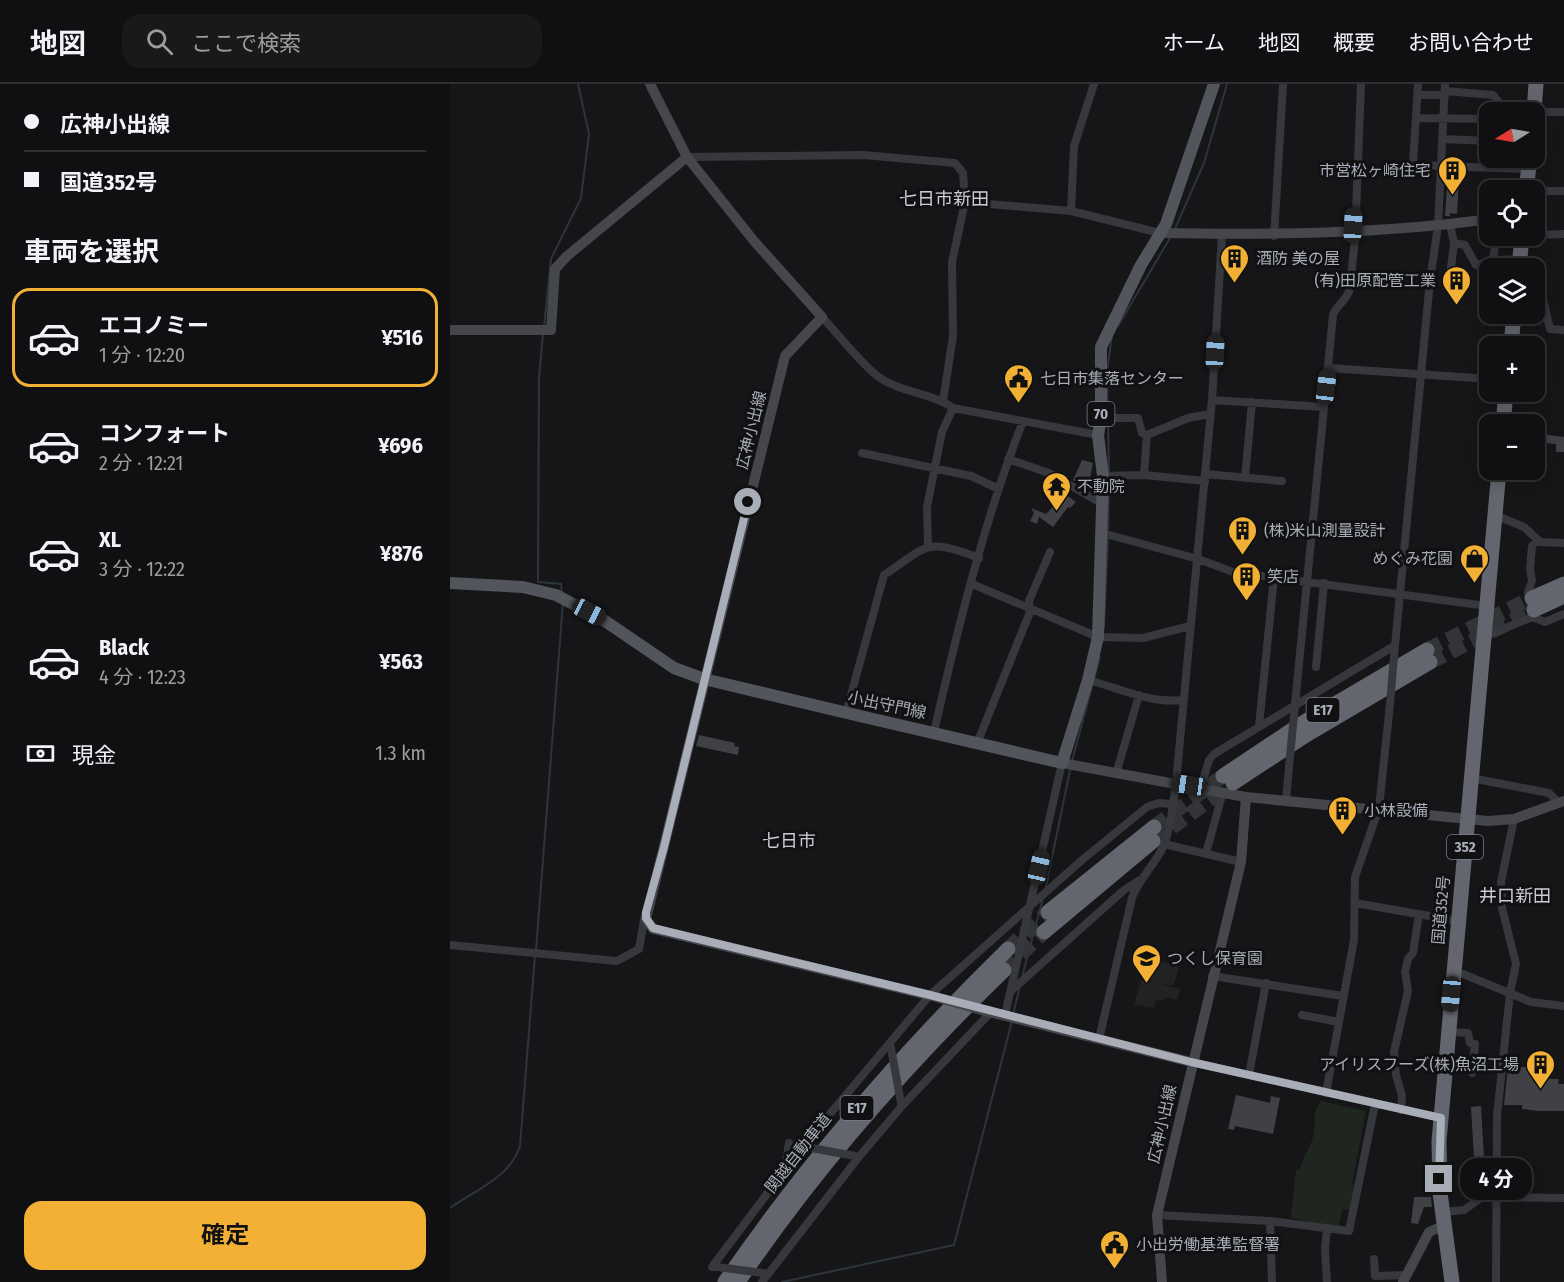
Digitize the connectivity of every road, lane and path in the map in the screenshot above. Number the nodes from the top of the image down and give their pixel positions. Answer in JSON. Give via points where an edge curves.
{"nodes":[{"id":1,"x":650,"y":84,"type":"edge"},
{"id":2,"x":1095,"y":84,"type":"edge"},
{"id":3,"x":1214,"y":84,"type":"edge"},
{"id":4,"x":1283,"y":84,"type":"edge"},
{"id":5,"x":1361,"y":84,"type":"edge"},
{"id":6,"x":1418,"y":84,"type":"edge"},
{"id":7,"x":1536,"y":84,"type":"edge"},
{"id":8,"x":1445,"y":90,"type":"edge"},
{"id":9,"x":1418,"y":95,"type":"junction"},
{"id":10,"x":1499,"y":102,"type":"edge"},
{"id":11,"x":1535,"y":102,"type":"edge"},
{"id":12,"x":1564,"y":111,"type":"edge"},
{"id":13,"x":1545,"y":112,"type":"edge"},
{"id":14,"x":1416,"y":118,"type":"junction"},
{"id":15,"x":1443,"y":118,"type":"junction"},
{"id":16,"x":1479,"y":118,"type":"edge"},
{"id":17,"x":1442,"y":139,"type":"junction"},
{"id":18,"x":1479,"y":141,"type":"edge"},
{"id":19,"x":687,"y":157,"type":"junction"},
{"id":20,"x":1440,"y":167,"type":"junction"},
{"id":21,"x":1479,"y":168,"type":"edge"},
{"id":22,"x":1545,"y":191,"type":"edge"},
{"id":23,"x":1564,"y":191,"type":"edge"},
{"id":24,"x":965,"y":202,"type":"junction"},
{"id":25,"x":1071,"y":211,"type":"junction"},
{"id":26,"x":1479,"y":220,"type":"edge"},
{"id":27,"x":1450,"y":224,"type":"junction"},
{"id":28,"x":1438,"y":226,"type":"junction"},
{"id":29,"x":1354,"y":231,"type":"junction"},
{"id":30,"x":1160,"y":233,"type":"junction"},
{"id":31,"x":1222,"y":234,"type":"junction"},
{"id":32,"x":1564,"y":234,"type":"edge"},
{"id":33,"x":1545,"y":235,"type":"edge"},
{"id":34,"x":1274,"y":236,"type":"junction"},
{"id":35,"x":1454,"y":243,"type":"junction"},
{"id":36,"x":1479,"y":264,"type":"edge"},
{"id":37,"x":1450,"y":276,"type":"dead end"},
{"id":38,"x":1545,"y":308,"type":"edge"},
{"id":39,"x":822,"y":317,"type":"junction"},
{"id":40,"x":450,"y":330,"type":"edge"},
{"id":41,"x":1564,"y":330,"type":"edge"},
{"id":42,"x":1329,"y":368,"type":"junction"},
{"id":43,"x":1422,"y":375,"type":"junction"},
{"id":44,"x":1479,"y":378,"type":"edge"},
{"id":45,"x":1212,"y":400,"type":"junction"},
{"id":46,"x":943,"y":401,"type":"junction"},
{"id":47,"x":1252,"y":402,"type":"junction"},
{"id":48,"x":1324,"y":407,"type":"junction"},
{"id":49,"x":953,"y":408,"type":"junction"},
{"id":50,"x":1210,"y":414,"type":"junction"},
{"id":51,"x":1101,"y":418,"type":"junction"},
{"id":52,"x":1023,"y":421,"type":"junction"},
{"id":53,"x":1098,"y":435,"type":"junction"},
{"id":54,"x":1147,"y":435,"type":"junction"},
{"id":55,"x":862,"y":453,"type":"dead end"},
{"id":56,"x":1008,"y":459,"type":"junction"},
{"id":57,"x":936,"y":467,"type":"junction"},
{"id":58,"x":1143,"y":475,"type":"junction"},
{"id":59,"x":1103,"y":476,"type":"junction"},
{"id":60,"x":1205,"y":477,"type":"junction"},
{"id":61,"x":1245,"y":477,"type":"junction"},
{"id":62,"x":1498,"y":480,"type":"edge"},
{"id":63,"x":1282,"y":481,"type":"dead end"},
{"id":64,"x":999,"y":489,"type":"junction"},
{"id":65,"x":1101,"y":503,"type":"junction"},
{"id":66,"x":1495,"y":515,"type":"junction"},
{"id":67,"x":1102,"y":533,"type":"junction"},
{"id":68,"x":1538,"y":540,"type":"junction"},
{"id":69,"x":1564,"y":543,"type":"edge"},
{"id":70,"x":928,"y":545,"type":"junction"},
{"id":71,"x":1050,"y":552,"type":"dead end"},
{"id":72,"x":979,"y":558,"type":"junction"},
{"id":73,"x":1198,"y":559,"type":"junction"},
{"id":74,"x":1274,"y":577,"type":"junction"},
{"id":75,"x":1307,"y":581,"type":"junction"},
{"id":76,"x":450,"y":583,"type":"edge"},
{"id":77,"x":1324,"y":583,"type":"junction"},
{"id":78,"x":972,"y":584,"type":"junction"},
{"id":79,"x":1564,"y":584,"type":"edge"},
{"id":80,"x":1401,"y":595,"type":"junction"},
{"id":81,"x":1564,"y":596,"type":"edge"},
{"id":82,"x":1487,"y":606,"type":"junction"},
{"id":83,"x":1029,"y":607,"type":"junction"},
{"id":84,"x":1533,"y":608,"type":"junction"},
{"id":85,"x":1564,"y":614,"type":"edge"},
{"id":86,"x":1190,"y":626,"type":"junction"},
{"id":87,"x":1484,"y":636,"type":"junction"},
{"id":88,"x":1098,"y":637,"type":"junction"},
{"id":89,"x":1394,"y":646,"type":"junction"},
{"id":90,"x":1429,"y":656,"type":"tunnel mouth"},
{"id":91,"x":1316,"y":668,"type":"dead end"},
{"id":92,"x":704,"y":679,"type":"junction"},
{"id":93,"x":1088,"y":680,"type":"junction"},
{"id":94,"x":1139,"y":695,"type":"junction"},
{"id":95,"x":1182,"y":700,"type":"junction"},
{"id":96,"x":1294,"y":704,"type":"junction"},
{"id":97,"x":846,"y":713,"type":"junction"},
{"id":98,"x":1259,"y":726,"type":"junction"},
{"id":99,"x":934,"y":732,"type":"junction"},
{"id":100,"x":978,"y":741,"type":"junction"},
{"id":101,"x":1062,"y":763,"type":"junction"},
{"id":102,"x":1116,"y":774,"type":"junction"},
{"id":103,"x":1471,"y":778,"type":"junction"},
{"id":104,"x":1176,"y":783,"type":"junction"},
{"id":105,"x":1226,"y":784,"type":"junction"},
{"id":106,"x":1201,"y":787,"type":"junction"},
{"id":107,"x":1246,"y":797,"type":"junction"},
{"id":108,"x":1286,"y":800,"type":"junction"},
{"id":109,"x":1561,"y":802,"type":"edge"},
{"id":110,"x":1172,"y":804,"type":"junction"},
{"id":111,"x":1378,"y":808,"type":"junction"},
{"id":112,"x":1467,"y":818,"type":"junction"},
{"id":113,"x":1515,"y":819,"type":"junction"},
{"id":114,"x":1157,"y":837,"type":"junction"},
{"id":115,"x":1206,"y":853,"type":"junction"},
{"id":116,"x":1241,"y":862,"type":"junction"},
{"id":117,"x":1138,"y":881,"type":"junction"},
{"id":118,"x":1355,"y":903,"type":"junction"},
{"id":119,"x":1030,"y":909,"type":"junction"},
{"id":120,"x":646,"y":912,"type":"junction"},
{"id":121,"x":1048,"y":912,"type":"tunnel mouth"},
{"id":122,"x":1419,"y":914,"type":"junction"},
{"id":123,"x":1458,"y":921,"type":"junction"},
{"id":124,"x":1044,"y":932,"type":"tunnel mouth"},
{"id":125,"x":450,"y":945,"type":"edge"},
{"id":126,"x":1008,"y":949,"type":"tunnel mouth"},
{"id":127,"x":1004,"y":970,"type":"tunnel mouth"},
{"id":128,"x":1453,"y":972,"type":"junction"},
{"id":129,"x":1212,"y":976,"type":"junction"},
{"id":130,"x":1266,"y":982,"type":"junction"},
{"id":131,"x":1012,"y":990,"type":"junction"},
{"id":132,"x":1510,"y":993,"type":"junction"},
{"id":133,"x":933,"y":996,"type":"junction"},
{"id":134,"x":1343,"y":996,"type":"junction"},
{"id":135,"x":1564,"y":1006,"type":"edge"},
{"id":136,"x":988,"y":1011,"type":"junction"},
{"id":137,"x":1005,"y":1015,"type":"junction"},
{"id":138,"x":1302,"y":1015,"type":"dead end"},
{"id":139,"x":1339,"y":1022,"type":"junction"},
{"id":140,"x":1452,"y":1032,"type":"dead end"},
{"id":141,"x":1099,"y":1039,"type":"junction"},
{"id":142,"x":891,"y":1046,"type":"junction"},
{"id":143,"x":1191,"y":1062,"type":"junction"},
{"id":144,"x":1472,"y":1073,"type":"dead end"},
{"id":145,"x":1249,"y":1075,"type":"junction"},
{"id":146,"x":1326,"y":1093,"type":"junction"},
{"id":147,"x":1375,"y":1104,"type":"junction"},
{"id":148,"x":902,"y":1105,"type":"junction"},
{"id":149,"x":1401,"y":1110,"type":"junction"},
{"id":150,"x":1441,"y":1118,"type":"junction"},
{"id":151,"x":789,"y":1143,"type":"dead end"},
{"id":152,"x":805,"y":1146,"type":"junction"},
{"id":153,"x":856,"y":1157,"type":"junction"},
{"id":154,"x":785,"y":1170,"type":"junction"},
{"id":155,"x":1494,"y":1197,"type":"junction"},
{"id":156,"x":1564,"y":1198,"type":"edge"},
{"id":157,"x":1156,"y":1215,"type":"junction"},
{"id":158,"x":1444,"y":1218,"type":"junction"},
{"id":159,"x":1270,"y":1221,"type":"junction"},
{"id":160,"x":1327,"y":1228,"type":"junction"},
{"id":161,"x":1374,"y":1259,"type":"dead end"},
{"id":162,"x":765,"y":1273,"type":"junction"},
{"id":163,"x":1405,"y":1279,"type":"edge"},
{"id":164,"x":725,"y":1282,"type":"edge"},
{"id":165,"x":738,"y":1282,"type":"edge"},
{"id":166,"x":762,"y":1282,"type":"edge"},
{"id":167,"x":1162,"y":1282,"type":"edge"},
{"id":168,"x":1272,"y":1282,"type":"edge"},
{"id":169,"x":1327,"y":1282,"type":"edge"},
{"id":170,"x":1452,"y":1282,"type":"edge"},
{"id":171,"x":1496,"y":1282,"type":"edge"}],
"edges":[{"from":1,"to":19,"type":"main road"},
{"from":2,"to":25,"type":"street","via":[[1074,146]]},
{"from":3,"to":30,"type":"main road","number":"70"},
{"from":4,"to":34,"type":"street"},
{"from":5,"to":29,"type":"street"},
{"from":6,"to":9,"type":"street"},
{"from":7,"to":11,"type":"highway"},
{"from":8,"to":9,"type":"street"},
{"from":8,"to":10,"type":"street","via":[[1493,95]]},
{"from":8,"to":15,"type":"street"},
{"from":9,"to":14,"type":"street"},
{"from":12,"to":13,"type":"street"},
{"from":14,"to":15,"type":"street"},
{"from":14,"to":20,"type":"street","via":[[1413,165]]},
{"from":15,"to":16,"type":"street"},
{"from":15,"to":17,"type":"street"},
{"from":17,"to":18,"type":"street"},
{"from":17,"to":20,"type":"street"},
{"from":19,"to":24,"type":"street","via":[[863,155],[955,163],[963,173]]},
{"from":19,"to":39,"type":"main road","via":[[754,242]]},
{"from":19,"to":40,"type":"main road","via":[[555,269],[551,330]]},
{"from":20,"to":21,"type":"street"},
{"from":20,"to":28,"type":"street"},
{"from":22,"to":23,"type":"street"},
{"from":24,"to":25,"type":"street"},
{"from":24,"to":46,"type":"street","via":[[952,262],[953,336]]},
{"from":25,"to":30,"type":"street"},
{"from":26,"to":27,"type":"main road"},
{"from":27,"to":28,"type":"main road"},
{"from":27,"to":35,"type":"street"},
{"from":28,"to":29,"type":"main road"},
{"from":28,"to":43,"type":"street"},
{"from":29,"to":34,"type":"main road"},
{"from":29,"to":42,"type":"street","via":[[1349,295],[1333,315]]},
{"from":30,"to":31,"type":"main road"},
{"from":30,"to":51,"type":"main road","number":"70","via":[[1101,347]]},
{"from":31,"to":34,"type":"main road"},
{"from":31,"to":45,"type":"street"},
{"from":32,"to":33,"type":"street"},
{"from":35,"to":36,"type":"street","via":[[1465,245]]},
{"from":35,"to":37,"type":"street"},
{"from":38,"to":41,"type":"street","via":[[1550,329]]},
{"from":39,"to":46,"type":"street","via":[[880,378]]},
{"from":39,"to":92,"type":"main road","name":"広神小出線","via":[[785,356]]},
{"from":42,"to":43,"type":"street"},
{"from":42,"to":48,"type":"street"},
{"from":43,"to":44,"type":"street"},
{"from":43,"to":80,"type":"street"},
{"from":45,"to":47,"type":"street"},
{"from":45,"to":50,"type":"street"},
{"from":46,"to":49,"type":"street"},
{"from":47,"to":48,"type":"street"},
{"from":47,"to":61,"type":"street"},
{"from":48,"to":75,"type":"street"},
{"from":49,"to":52,"type":"street"},
{"from":49,"to":57,"type":"street","via":[[942,432]]},
{"from":50,"to":54,"type":"street","via":[[1188,418]]},
{"from":50,"to":60,"type":"street"},
{"from":51,"to":53,"type":"main road","number":"70"},
{"from":51,"to":54,"type":"street","via":[[1138,418],[1142,433]]},
{"from":52,"to":53,"type":"street"},
{"from":52,"to":56,"type":"street"},
{"from":53,"to":59,"type":"main road","number":"70"},
{"from":54,"to":58,"type":"street"},
{"from":55,"to":57,"type":"street"},
{"from":56,"to":64,"type":"street"},
{"from":56,"to":65,"type":"street","via":[[1049,473]]},
{"from":57,"to":64,"type":"street"},
{"from":57,"to":70,"type":"street","via":[[927,507]]},
{"from":58,"to":59,"type":"street"},
{"from":58,"to":60,"type":"street"},
{"from":59,"to":65,"type":"main road","number":"70"},
{"from":60,"to":61,"type":"street"},
{"from":60,"to":73,"type":"street"},
{"from":61,"to":63,"type":"street"},
{"from":62,"to":66,"type":"highway","name":"国道352号","number":"352"},
{"from":64,"to":72,"type":"street"},
{"from":65,"to":67,"type":"main road","number":"70"},
{"from":66,"to":68,"type":"street","via":[[1524,527]]},
{"from":66,"to":82,"type":"highway","name":"国道352号","number":"352"},
{"from":67,"to":73,"type":"street"},
{"from":67,"to":88,"type":"main road","number":"70"},
{"from":68,"to":69,"type":"street"},
{"from":68,"to":84,"type":"street","via":[[1532,546],[1532,581],[1528,592]]},
{"from":70,"to":72,"type":"street","via":[[942,545]]},
{"from":70,"to":97,"type":"street","via":[[884,575]]},
{"from":71,"to":83,"type":"street"},
{"from":72,"to":78,"type":"street"},
{"from":73,"to":74,"type":"street","via":[[1233,572]]},
{"from":73,"to":86,"type":"street"},
{"from":74,"to":75,"type":"street"},
{"from":74,"to":98,"type":"street"},
{"from":75,"to":77,"type":"street"},
{"from":75,"to":96,"type":"street"},
{"from":76,"to":92,"type":"main road","name":"小出守門線","via":[[523,587],[556,595],[605,621],[674,668]]},
{"from":77,"to":80,"type":"street"},
{"from":77,"to":91,"type":"street"},
{"from":78,"to":83,"type":"street"},
{"from":78,"to":99,"type":"street"},
{"from":79,"to":84,"type":"highway"},
{"from":80,"to":82,"type":"street"},
{"from":80,"to":89,"type":"street"},
{"from":81,"to":84,"type":"highway"},
{"from":82,"to":87,"type":"highway","name":"国道352号","number":"352"},
{"from":83,"to":88,"type":"street"},
{"from":83,"to":100,"type":"street"},
{"from":84,"to":85,"type":"street","via":[[1545,622]]},
{"from":84,"to":87,"type":"street"},
{"from":86,"to":88,"type":"street","via":[[1143,638]]},
{"from":86,"to":95,"type":"street"},
{"from":87,"to":103,"type":"highway","name":"国道352号","number":"352"},
{"from":88,"to":93,"type":"main road","number":"70"},
{"from":89,"to":96,"type":"street"},
{"from":89,"to":111,"type":"street","bridge":true},
{"from":90,"to":105,"type":"highway","number":"E17","via":[[1301,724]]},
{"from":92,"to":97,"type":"main road","name":"小出守門線"},
{"from":92,"to":120,"type":"main road","name":"広神小出線"},
{"from":93,"to":94,"type":"street"},
{"from":93,"to":101,"type":"main road","number":"70"},
{"from":94,"to":95,"type":"street","via":[[1167,702]]},
{"from":94,"to":102,"type":"street"},
{"from":95,"to":104,"type":"street"},
{"from":96,"to":98,"type":"street"},
{"from":96,"to":108,"type":"street","bridge":true},
{"from":97,"to":99,"type":"main road","name":"小出守門線"},
{"from":98,"to":106,"type":"street","via":[[1214,754]]},
{"from":99,"to":100,"type":"main road","name":"小出守門線"},
{"from":100,"to":101,"type":"main road","name":"小出守門線"},
{"from":101,"to":102,"type":"main road"},
{"from":101,"to":119,"type":"street"},
{"from":102,"to":104,"type":"main road"},
{"from":103,"to":109,"type":"street","via":[[1549,793]]},
{"from":103,"to":112,"type":"highway","name":"国道352号","number":"352"},
{"from":104,"to":106,"type":"main road"},
{"from":104,"to":110,"type":"street"},
{"from":105,"to":106,"type":"main road"},
{"from":105,"to":107,"type":"main road"},
{"from":105,"to":115,"type":"street"},
{"from":107,"to":108,"type":"main road"},
{"from":107,"to":116,"type":"main road","name":"広神小出線"},
{"from":108,"to":111,"type":"main road"},
{"from":109,"to":113,"type":"main road"},
{"from":110,"to":114,"type":"street"},
{"from":110,"to":119,"type":"street","via":[[1159,802],[1148,807],[1082,860]]},
{"from":111,"to":112,"type":"main road"},
{"from":111,"to":118,"type":"street","via":[[1355,877]]},
{"from":112,"to":113,"type":"main road"},
{"from":112,"to":123,"type":"highway","name":"国道352号","number":"352"},
{"from":113,"to":132,"type":"street","via":[[1501,882],[1502,908],[1516,956]]},
{"from":114,"to":115,"type":"street"},
{"from":114,"to":117,"type":"street","via":[[1151,867]]},
{"from":114,"to":121,"type":"highway"},
{"from":114,"to":124,"type":"highway"},
{"from":115,"to":116,"type":"street"},
{"from":116,"to":129,"type":"main road","name":"広神小出線"},
{"from":117,"to":131,"type":"street"},
{"from":117,"to":141,"type":"street"},
{"from":118,"to":122,"type":"street"},
{"from":118,"to":134,"type":"street","via":[[1354,940]]},
{"from":119,"to":131,"type":"street"},
{"from":119,"to":133,"type":"street"},
{"from":120,"to":125,"type":"street","via":[[639,949],[616,961]]},
{"from":120,"to":133,"type":"main road","via":[[653,928]]},
{"from":122,"to":123,"type":"street"},
{"from":122,"to":149,"type":"street","via":[[1413,953],[1405,972],[1408,992],[1394,1052]]},
{"from":123,"to":128,"type":"highway","name":"国道352号","number":"352"},
{"from":126,"to":164,"type":"highway","name":"関越自動車道","number":"E17","via":[[923,1034],[846,1121]]},
{"from":127,"to":165,"type":"highway","name":"関越自動車道","number":"E17","via":[[932,1041],[853,1130]]},
{"from":128,"to":132,"type":"street"},
{"from":128,"to":150,"type":"highway","name":"国道352号","number":"352"},
{"from":129,"to":130,"type":"street"},
{"from":129,"to":143,"type":"main road","name":"広神小出線"},
{"from":130,"to":134,"type":"street"},
{"from":130,"to":145,"type":"street"},
{"from":131,"to":137,"type":"street"},
{"from":132,"to":135,"type":"street","via":[[1531,1002]]},
{"from":132,"to":155,"type":"street","via":[[1497,1116]]},
{"from":133,"to":136,"type":"main road","bridge":true},
{"from":133,"to":142,"type":"street"},
{"from":134,"to":139,"type":"street"},
{"from":136,"to":137,"type":"main road"},
{"from":136,"to":148,"type":"street"},
{"from":137,"to":141,"type":"main road"},
{"from":138,"to":139,"type":"street"},
{"from":139,"to":146,"type":"street"},
{"from":140,"to":144,"type":"street","via":[[1468,1034],[1475,1044]]},
{"from":141,"to":143,"type":"main road"},
{"from":142,"to":148,"type":"street","bridge":true},
{"from":142,"to":152,"type":"street"},
{"from":143,"to":145,"type":"street"},
{"from":143,"to":157,"type":"main road","name":"広神小出線"},
{"from":145,"to":146,"type":"street"},
{"from":146,"to":147,"type":"street"},
{"from":147,"to":149,"type":"street"},
{"from":147,"to":160,"type":"street","via":[[1349,1231]]},
{"from":148,"to":153,"type":"street"},
{"from":149,"to":150,"type":"street"},
{"from":150,"to":158,"type":"highway","name":"国道352号","number":"352","via":[[1438,1166]]},
{"from":151,"to":154,"type":"street"},
{"from":152,"to":153,"type":"street","bridge":true},
{"from":152,"to":154,"type":"street"},
{"from":153,"to":162,"type":"street","via":[[796,1240]]},
{"from":154,"to":162,"type":"street","bridge":true,"via":[[712,1267]]},
{"from":155,"to":156,"type":"street"},
{"from":155,"to":158,"type":"street","via":[[1479,1198]]},
{"from":155,"to":171,"type":"street"},
{"from":157,"to":159,"type":"street"},
{"from":157,"to":167,"type":"main road","name":"広神小出線"},
{"from":158,"to":163,"type":"main road","via":[[1429,1232]]},
{"from":158,"to":170,"type":"highway","name":"国道352号","number":"352"},
{"from":159,"to":160,"type":"street"},
{"from":159,"to":168,"type":"street"},
{"from":160,"to":169,"type":"street"},
{"from":161,"to":163,"type":"street","via":[[1375,1276]]},
{"from":162,"to":166,"type":"street"}]}
